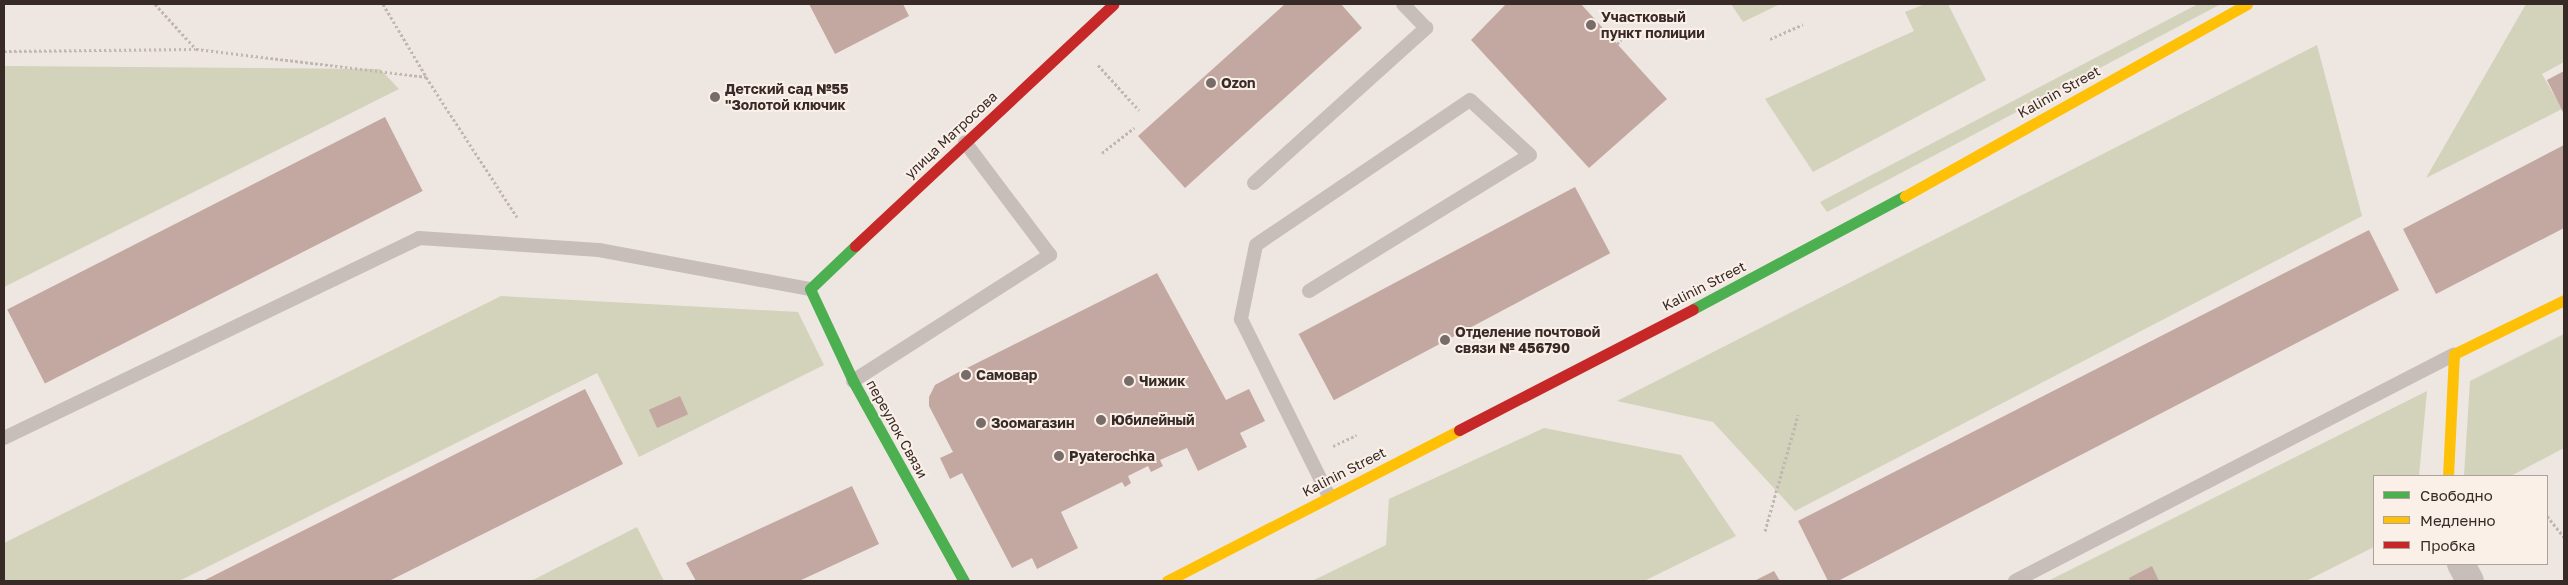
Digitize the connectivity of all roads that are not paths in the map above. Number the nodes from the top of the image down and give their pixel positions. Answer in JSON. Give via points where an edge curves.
{"nodes":[{"id":1,"x":1114,"y":4,"type":"edge"},
{"id":2,"x":1403,"y":4,"type":"edge"},
{"id":3,"x":2248,"y":4,"type":"edge"},
{"id":4,"x":965,"y":142,"type":"junction"},
{"id":5,"x":1254,"y":183,"type":"dead end"},
{"id":6,"x":810,"y":289,"type":"junction"},
{"id":7,"x":1309,"y":291,"type":"dead end"},
{"id":8,"x":2564,"y":300,"type":"edge"},
{"id":9,"x":2454,"y":354,"type":"junction"},
{"id":10,"x":853,"y":381,"type":"junction"},
{"id":11,"x":4,"y":438,"type":"edge"},
{"id":12,"x":2448,"y":475,"type":"edge"},
{"id":13,"x":1329,"y":496,"type":"junction"},
{"id":14,"x":2462,"y":565,"type":"edge"},
{"id":15,"x":964,"y":581,"type":"edge"},
{"id":16,"x":1167,"y":581,"type":"edge"},
{"id":17,"x":2015,"y":581,"type":"edge"},
{"id":18,"x":2470,"y":581,"type":"edge"}],
"edges":[{"from":1,"to":4,"type":"street","name":"улица Матросова"},
{"from":2,"to":5,"type":"lane","via":[[1426,28]]},
{"from":3,"to":13,"type":"street","name":"Kalinin Street","via":[[1829,238]]},
{"from":4,"to":6,"type":"street","name":"улица Матросова"},
{"from":4,"to":10,"type":"lane","via":[[1050,256]]},
{"from":6,"to":10,"type":"street","name":"переулок Связи"},
{"from":6,"to":11,"type":"lane","via":[[599,250],[419,238]]},
{"from":7,"to":13,"type":"lane","via":[[1530,155],[1470,100],[1256,245],[1241,319]]},
{"from":8,"to":9,"type":"street"},
{"from":9,"to":12,"type":"street"},
{"from":9,"to":17,"type":"lane"},
{"from":10,"to":15,"type":"street","name":"переулок Связи"},
{"from":13,"to":16,"type":"street","name":"Kalinin Street"},
{"from":14,"to":18,"type":"street"}]}
